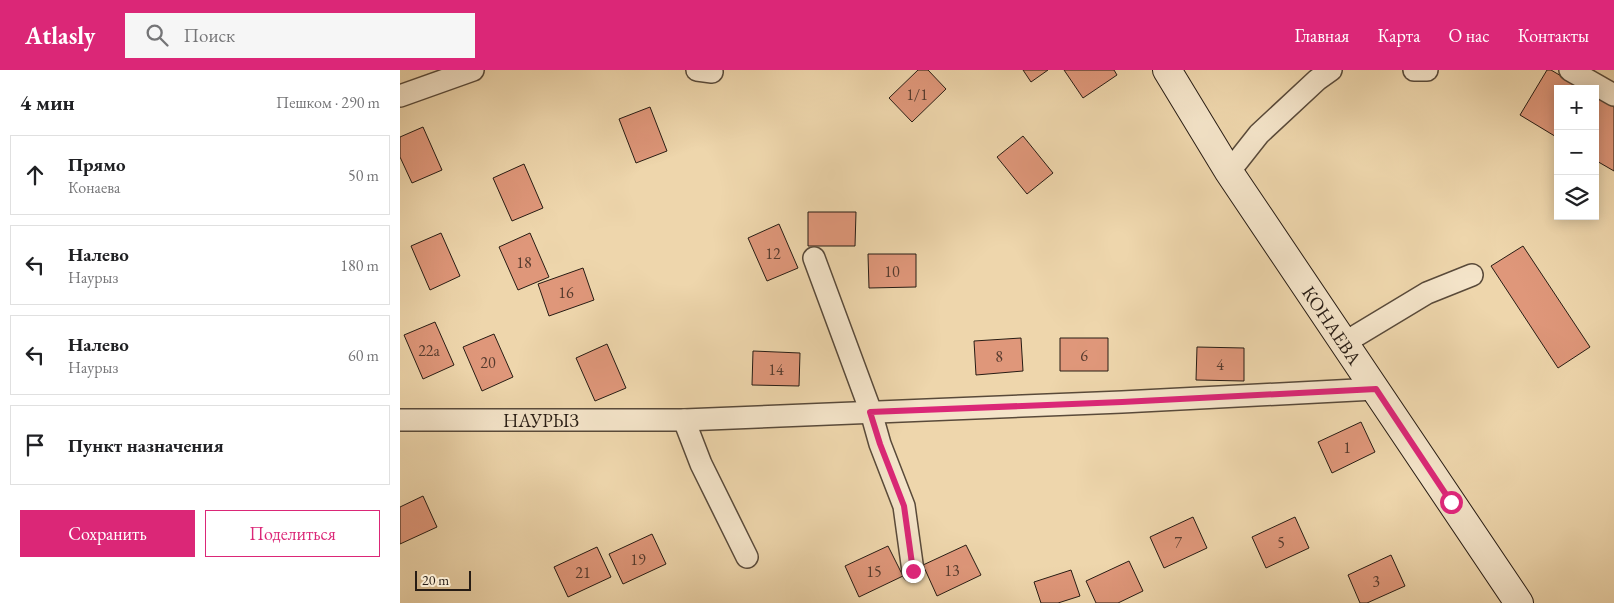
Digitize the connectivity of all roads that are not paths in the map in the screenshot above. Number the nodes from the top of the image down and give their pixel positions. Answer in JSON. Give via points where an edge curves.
{"nodes":[{"id":1,"x":473,"y":70,"type":"edge"},
{"id":2,"x":1167,"y":70,"type":"edge"},
{"id":3,"x":1331,"y":70,"type":"edge"},
{"id":4,"x":1414,"y":70,"type":"edge"},
{"id":5,"x":1426,"y":70,"type":"edge"},
{"id":6,"x":1570,"y":70,"type":"edge"},
{"id":7,"x":1614,"y":95,"type":"edge"},
{"id":8,"x":400,"y":96,"type":"edge"},
{"id":9,"x":1229,"y":172,"type":"junction"},
{"id":10,"x":814,"y":258,"type":"dead end"},
{"id":11,"x":1472,"y":274,"type":"dead end"},
{"id":12,"x":1344,"y":343,"type":"junction"},
{"id":13,"x":1376,"y":389,"type":"junction"},
{"id":14,"x":870,"y":412,"type":"junction"},
{"id":15,"x":400,"y":420,"type":"edge"},
{"id":16,"x":684,"y":420,"type":"junction"},
{"id":17,"x":746,"y":557,"type":"dead end"},
{"id":18,"x":913,"y":571,"type":"dead end"},
{"id":19,"x":1519,"y":603,"type":"edge"}],
"edges":[{"from":1,"to":8,"type":"street"},
{"from":2,"to":9,"type":"main road","name":"КОНАЕВА"},
{"from":3,"to":9,"type":"street","via":[[1259,134]]},
{"from":4,"to":5,"type":"street"},
{"from":6,"to":7,"type":"street"},
{"from":9,"to":12,"type":"main road","name":"КОНАЕВА"},
{"from":10,"to":14,"type":"street"},
{"from":11,"to":12,"type":"street","via":[[1427,293]]},
{"from":12,"to":13,"type":"main road","name":"КОНАЕВА"},
{"from":13,"to":14,"type":"street","name":"НАУРЫЗ"},
{"from":13,"to":19,"type":"main road","name":"КОНАЕВА"},
{"from":14,"to":16,"type":"street","name":"НАУРЫЗ"},
{"from":14,"to":18,"type":"street","via":[[904,506]]},
{"from":15,"to":16,"type":"street","name":"НАУРЫЗ"},
{"from":16,"to":17,"type":"street","via":[[701,464]]}]}
